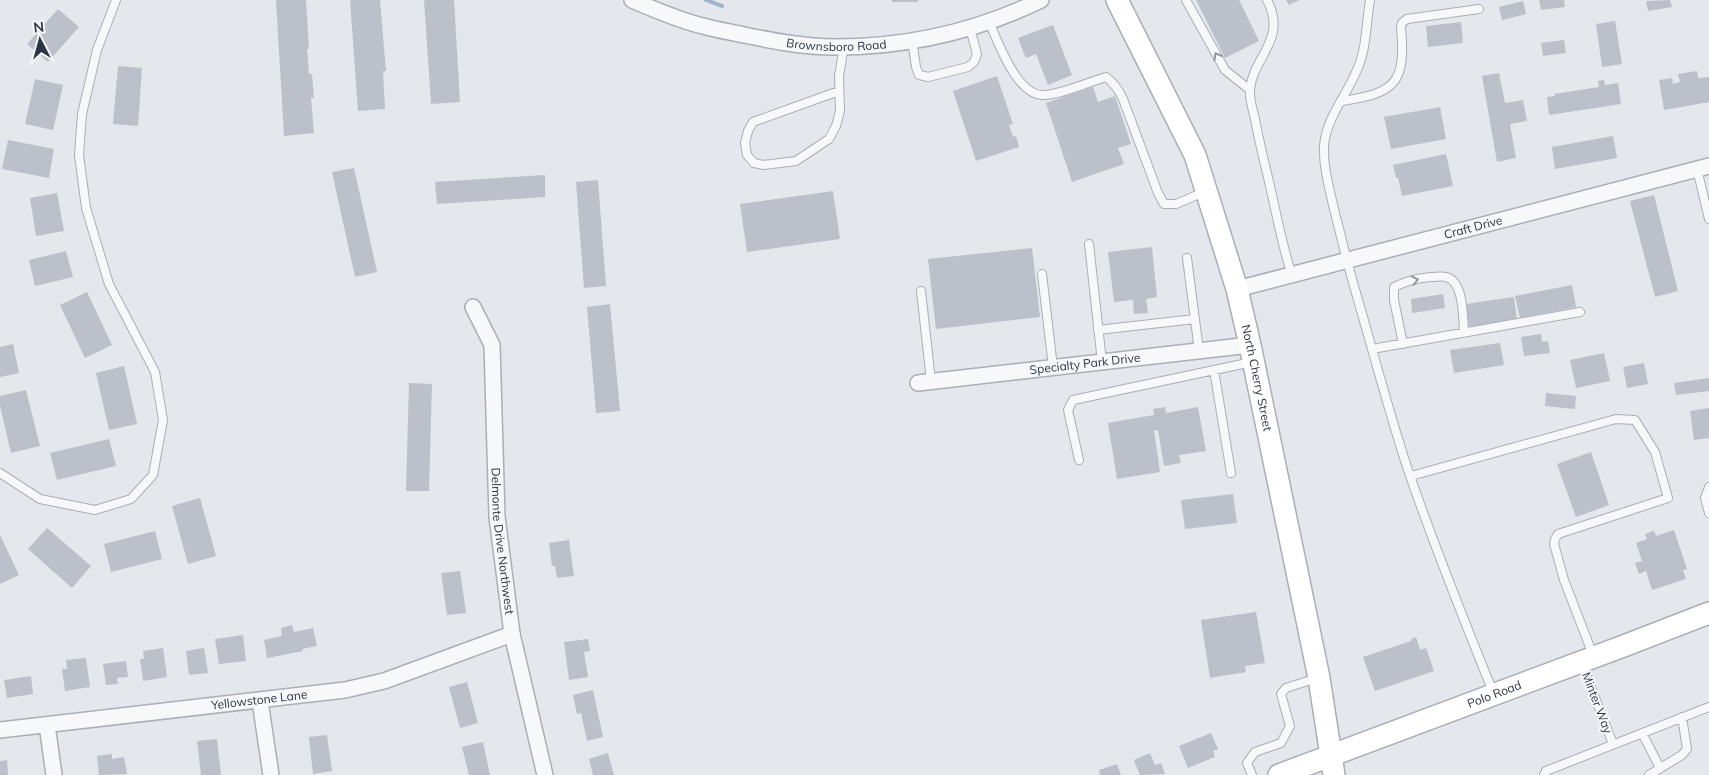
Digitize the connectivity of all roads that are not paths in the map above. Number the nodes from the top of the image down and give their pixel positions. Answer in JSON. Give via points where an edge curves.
{"nodes":[{"id":1,"x":116,"y":0,"type":"edge"},
{"id":2,"x":632,"y":0,"type":"edge"},
{"id":3,"x":1041,"y":0,"type":"edge"},
{"id":4,"x":1117,"y":0,"type":"edge"},
{"id":5,"x":1186,"y":0,"type":"edge"},
{"id":6,"x":1266,"y":0,"type":"edge"},
{"id":7,"x":1370,"y":0,"type":"edge"},
{"id":8,"x":1479,"y":9,"type":"dead end"},
{"id":9,"x":989,"y":22,"type":"junction"},
{"id":10,"x":970,"y":28,"type":"junction"},
{"id":11,"x":912,"y":40,"type":"junction"},
{"id":12,"x":844,"y":46,"type":"junction"},
{"id":13,"x":1250,"y":90,"type":"junction"},
{"id":14,"x":839,"y":91,"type":"junction"},
{"id":15,"x":1342,"y":101,"type":"junction"},
{"id":16,"x":1703,"y":168,"type":"edge"},
{"id":17,"x":1206,"y":191,"type":"junction"},
{"id":18,"x":1709,"y":219,"type":"edge"},
{"id":19,"x":1089,"y":244,"type":"dead end"},
{"id":20,"x":1187,"y":258,"type":"dead end"},
{"id":21,"x":1347,"y":261,"type":"junction"},
{"id":22,"x":1042,"y":274,"type":"dead end"},
{"id":23,"x":1292,"y":275,"type":"junction"},
{"id":24,"x":1237,"y":289,"type":"junction"},
{"id":25,"x":921,"y":291,"type":"dead end"},
{"id":26,"x":473,"y":307,"type":"dead end"},
{"id":27,"x":1580,"y":312,"type":"dead end"},
{"id":28,"x":1195,"y":319,"type":"junction"},
{"id":29,"x":1098,"y":330,"type":"junction"},
{"id":30,"x":1464,"y":332,"type":"junction"},
{"id":31,"x":1403,"y":344,"type":"junction"},
{"id":32,"x":1372,"y":349,"type":"junction"},
{"id":33,"x":1199,"y":351,"type":"junction"},
{"id":34,"x":1252,"y":353,"type":"junction"},
{"id":35,"x":1102,"y":362,"type":"junction"},
{"id":36,"x":1053,"y":367,"type":"junction"},
{"id":37,"x":1214,"y":370,"type":"junction"},
{"id":38,"x":925,"y":382,"type":"joint"},
{"id":39,"x":1079,"y":460,"type":"dead end"},
{"id":40,"x":0,"y":473,"type":"edge"},
{"id":41,"x":1231,"y":473,"type":"dead end"},
{"id":42,"x":1411,"y":476,"type":"junction"},
{"id":43,"x":1709,"y":487,"type":"edge"},
{"id":44,"x":1709,"y":513,"type":"edge"},
{"id":45,"x":1709,"y":613,"type":"edge"},
{"id":46,"x":512,"y":634,"type":"junction"},
{"id":47,"x":1588,"y":659,"type":"junction"},
{"id":48,"x":1319,"y":678,"type":"junction"},
{"id":49,"x":1493,"y":694,"type":"junction"},
{"id":50,"x":260,"y":701,"type":"junction"},
{"id":51,"x":1709,"y":707,"type":"edge"},
{"id":52,"x":1682,"y":717,"type":"junction"},
{"id":53,"x":47,"y":725,"type":"junction"},
{"id":54,"x":0,"y":730,"type":"edge"},
{"id":55,"x":1642,"y":733,"type":"junction"},
{"id":56,"x":1613,"y":744,"type":"junction"},
{"id":57,"x":1332,"y":765,"type":"edge"},
{"id":58,"x":1660,"y":768,"type":"junction"},
{"id":59,"x":54,"y":775,"type":"edge"},
{"id":60,"x":271,"y":775,"type":"edge"},
{"id":61,"x":545,"y":775,"type":"edge"},
{"id":62,"x":1252,"y":775,"type":"edge"},
{"id":63,"x":1279,"y":775,"type":"edge"},
{"id":64,"x":1544,"y":775,"type":"edge"},
{"id":65,"x":1649,"y":775,"type":"edge"}],
"edges":[{"from":1,"to":40,"type":"lane","via":[[97,50],[82,114],[79,155],[86,208],[109,284],[155,372],[163,420],[153,475],[131,499],[95,510],[40,499]]},
{"from":2,"to":12,"type":"street","name":"Brownsboro Road","via":[[702,26],[806,45]]},
{"from":3,"to":9,"type":"street","name":"Brownsboro Road"},
{"from":4,"to":17,"type":"main road","name":"North Cherry Street","via":[[1195,154]]},
{"from":13,"to":5,"type":"lane","one_way":true,"via":[[1225,70]]},
{"from":6,"to":13,"type":"lane","via":[[1271,8],[1271,38],[1253,74]]},
{"from":7,"to":15,"type":"lane","via":[[1362,57]]},
{"from":8,"to":15,"type":"lane","via":[[1406,19],[1401,27],[1402,60],[1392,86],[1380,94]]},
{"from":9,"to":10,"type":"street","name":"Brownsboro Road"},
{"from":9,"to":17,"type":"lane","via":[[1011,70],[1036,94],[1052,94],[1106,77],[1112,81],[1123,99],[1164,204],[1176,204]]},
{"from":10,"to":11,"type":"street","name":"Brownsboro Road"},
{"from":10,"to":11,"type":"lane","via":[[976,54],[974,62],[968,67],[928,77],[919,75]]},
{"from":11,"to":12,"type":"street","name":"Brownsboro Road"},
{"from":12,"to":14,"type":"lane"},
{"from":13,"to":23,"type":"lane","via":[[1260,146]]},
{"from":14,"to":14,"type":"lane","via":[[840,111],[829,139],[796,161],[764,165],[754,163],[747,155],[748,131],[754,122]]},
{"from":15,"to":21,"type":"lane","via":[[1326,134],[1324,146],[1328,182]]},
{"from":16,"to":18,"type":"lane"},
{"from":16,"to":21,"type":"street","name":"Craft Drive"},
{"from":17,"to":24,"type":"main road","name":"North Cherry Street"},
{"from":19,"to":29,"type":"lane"},
{"from":20,"to":28,"type":"lane"},
{"from":21,"to":23,"type":"street","name":"Craft Drive"},
{"from":21,"to":32,"type":"lane"},
{"from":22,"to":36,"type":"lane"},
{"from":23,"to":24,"type":"street","name":"Craft Drive"},
{"from":24,"to":34,"type":"main road","name":"North Cherry Street"},
{"from":25,"to":38,"type":"lane"},
{"from":26,"to":46,"type":"street","name":"Delmonte Drive Northwest","via":[[492,345],[497,516]]},
{"from":27,"to":30,"type":"lane"},
{"from":28,"to":29,"type":"lane"},
{"from":28,"to":33,"type":"lane"},
{"from":29,"to":35,"type":"lane"},
{"from":30,"to":31,"type":"lane"},
{"from":31,"to":30,"type":"lane","one_way":true,"via":[[1394,287],[1416,278],[1438,276],[1455,282]]},
{"from":31,"to":32,"type":"lane"},
{"from":32,"to":42,"type":"lane"},
{"from":33,"to":34,"type":"street","name":"Specialty Park Drive"},
{"from":33,"to":35,"type":"street","name":"Specialty Park Drive"},
{"from":34,"to":37,"type":"lane"},
{"from":34,"to":48,"type":"main road","name":"North Cherry Street"},
{"from":35,"to":36,"type":"street","name":"Specialty Park Drive"},
{"from":36,"to":38,"type":"street","name":"Specialty Park Drive"},
{"from":37,"to":39,"type":"lane","via":[[1073,400],[1068,410]]},
{"from":37,"to":41,"type":"lane"},
{"from":42,"to":47,"type":"lane","name":"Minter Way","via":[[1616,419],[1635,420],[1655,452],[1668,498],[1558,534],[1554,544]]},
{"from":42,"to":49,"type":"lane"},
{"from":43,"to":44,"type":"lane","via":[[1705,498]]},
{"from":45,"to":47,"type":"main road","name":"Polo Road"},
{"from":46,"to":50,"type":"street","name":"Yellowstone Lane","via":[[384,681],[345,690]]},
{"from":46,"to":61,"type":"street","name":"Delmonte Drive Northwest"},
{"from":47,"to":49,"type":"main road","name":"Polo Road"},
{"from":47,"to":56,"type":"lane","name":"Minter Way"},
{"from":48,"to":57,"type":"main road","name":"North Cherry Street"},
{"from":48,"to":62,"type":"lane","via":[[1286,688],[1281,694],[1290,726],[1281,743],[1255,752],[1247,763]]},
{"from":49,"to":57,"type":"main road","name":"Polo Road"},
{"from":50,"to":53,"type":"street","name":"Yellowstone Lane"},
{"from":50,"to":60,"type":"street"},
{"from":51,"to":52,"type":"lane"},
{"from":52,"to":55,"type":"lane"},
{"from":52,"to":58,"type":"lane","via":[[1687,749]]},
{"from":53,"to":54,"type":"street","name":"Yellowstone Lane"},
{"from":53,"to":59,"type":"street"},
{"from":55,"to":56,"type":"lane"},
{"from":55,"to":58,"type":"lane"},
{"from":56,"to":64,"type":"lane","via":[[1546,771]]},
{"from":57,"to":63,"type":"main road","name":"Polo Road"},
{"from":58,"to":65,"type":"lane"}]}
